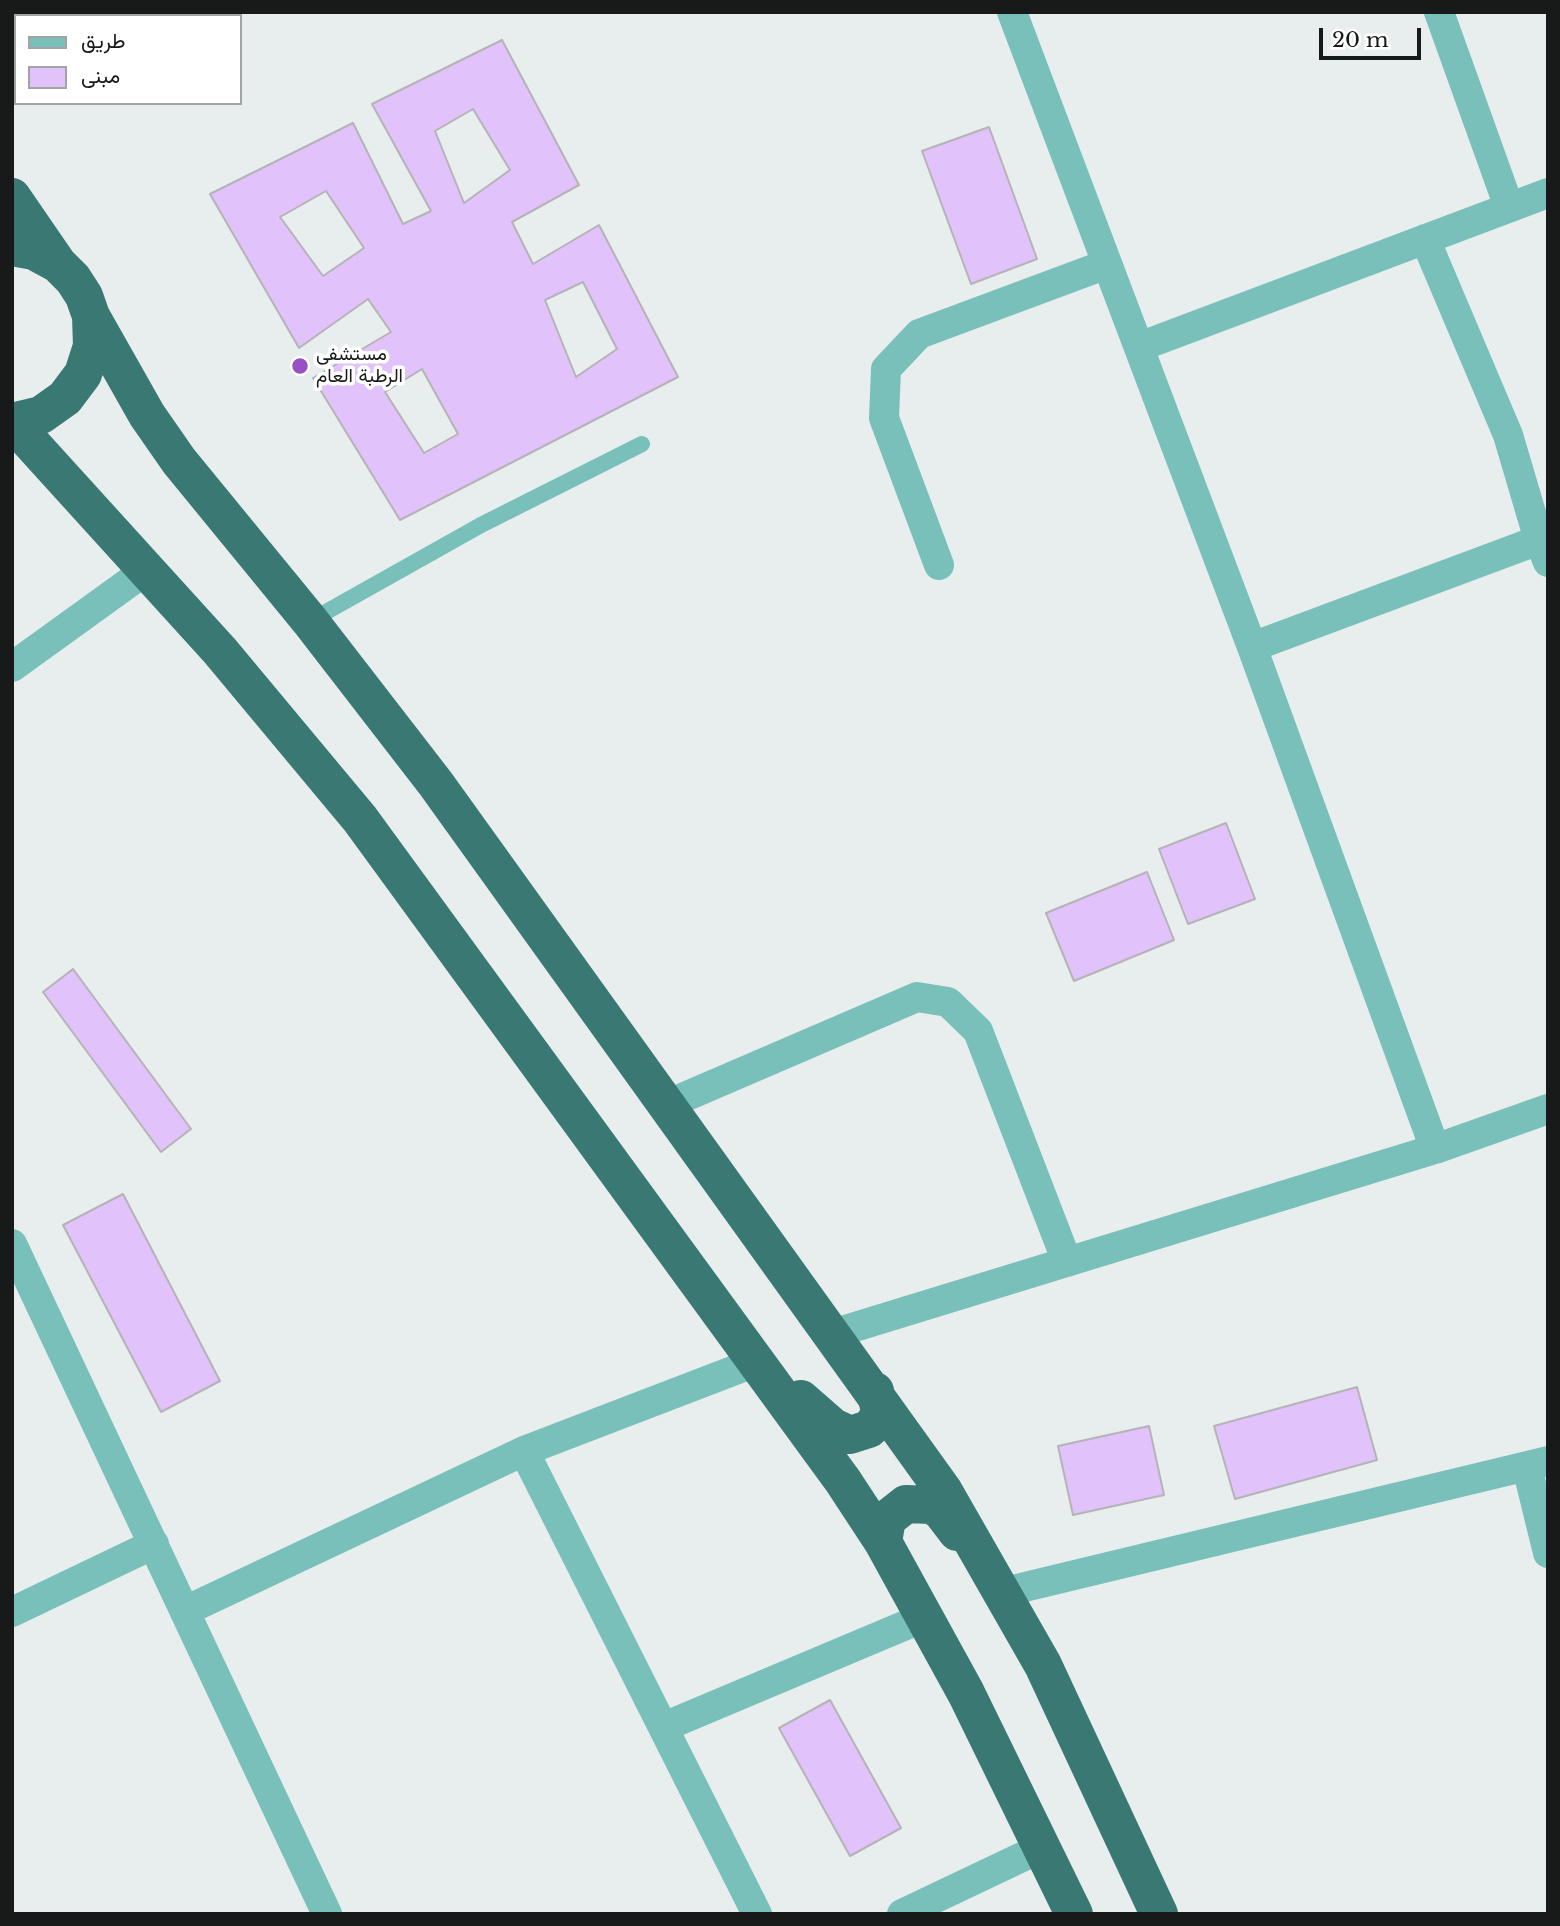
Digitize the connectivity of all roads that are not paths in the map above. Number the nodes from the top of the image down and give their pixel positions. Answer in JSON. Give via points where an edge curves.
{"nodes":[{"id":1,"x":1012,"y":12,"type":"edge"},
{"id":2,"x":1439,"y":12,"type":"edge"},
{"id":3,"x":1548,"y":193,"type":"edge"},
{"id":4,"x":12,"y":197,"type":"edge"},
{"id":5,"x":1509,"y":207,"type":"junction"},
{"id":6,"x":1425,"y":239,"type":"junction"},
{"id":7,"x":12,"y":247,"type":"edge"},
{"id":8,"x":58,"y":264,"type":"junction"},
{"id":9,"x":1107,"y":264,"type":"junction"},
{"id":10,"x":91,"y":316,"type":"junction"},
{"id":11,"x":1139,"y":347,"type":"junction"},
{"id":12,"x":12,"y":422,"type":"edge"},
{"id":13,"x":642,"y":444,"type":"dead end"},
{"id":14,"x":1544,"y":551,"type":"edge"},
{"id":15,"x":939,"y":565,"type":"dead end"},
{"id":16,"x":145,"y":571,"type":"junction"},
{"id":17,"x":310,"y":621,"type":"junction"},
{"id":18,"x":1252,"y":647,"type":"junction"},
{"id":19,"x":12,"y":667,"type":"edge"},
{"id":20,"x":666,"y":1105,"type":"junction"},
{"id":21,"x":1548,"y":1109,"type":"edge"},
{"id":22,"x":1435,"y":1149,"type":"junction"},
{"id":23,"x":12,"y":1244,"type":"edge"},
{"id":24,"x":1067,"y":1262,"type":"junction"},
{"id":25,"x":832,"y":1334,"type":"junction"},
{"id":26,"x":756,"y":1362,"type":"junction"},
{"id":27,"x":875,"y":1391,"type":"junction"},
{"id":28,"x":524,"y":1451,"type":"junction"},
{"id":29,"x":1537,"y":1464,"type":"edge"},
{"id":30,"x":883,"y":1542,"type":"junction"},
{"id":31,"x":154,"y":1544,"type":"junction"},
{"id":32,"x":1548,"y":1553,"type":"edge"},
{"id":33,"x":1004,"y":1592,"type":"junction"},
{"id":34,"x":185,"y":1611,"type":"junction"},
{"id":35,"x":12,"y":1612,"type":"edge"},
{"id":36,"x":925,"y":1617,"type":"junction"},
{"id":37,"x":666,"y":1726,"type":"junction"},
{"id":38,"x":1041,"y":1847,"type":"junction"},
{"id":39,"x":315,"y":1910,"type":"edge"},
{"id":40,"x":757,"y":1914,"type":"edge"},
{"id":41,"x":902,"y":1914,"type":"edge"},
{"id":42,"x":1074,"y":1914,"type":"edge"},
{"id":43,"x":1159,"y":1914,"type":"edge"}],
"edges":[{"from":1,"to":9,"type":"street"},
{"from":2,"to":5,"type":"street"},
{"from":3,"to":5,"type":"street"},
{"from":4,"to":8,"type":"highway"},
{"from":5,"to":6,"type":"street"},
{"from":6,"to":11,"type":"street"},
{"from":6,"to":14,"type":"street","via":[[1508,435]]},
{"from":7,"to":8,"type":"highway","via":[[34,251]]},
{"from":8,"to":10,"type":"highway","via":[[84,296]]},
{"from":9,"to":11,"type":"street"},
{"from":9,"to":15,"type":"street","via":[[919,334],[886,369],[884,418]]},
{"from":10,"to":12,"type":"highway","via":[[92,346],[83,374],[65,398],[41,415]]},
{"from":10,"to":17,"type":"highway","via":[[135,396],[179,461]]},
{"from":11,"to":18,"type":"street"},
{"from":12,"to":16,"type":"highway"},
{"from":13,"to":17,"type":"lane","via":[[481,525]]},
{"from":14,"to":18,"type":"street"},
{"from":16,"to":19,"type":"street"},
{"from":16,"to":26,"type":"highway","via":[[220,651],[360,818]]},
{"from":17,"to":20,"type":"highway","via":[[443,794]]},
{"from":18,"to":22,"type":"street"},
{"from":20,"to":24,"type":"street","via":[[917,997],[948,1002],[978,1031]]},
{"from":20,"to":25,"type":"highway"},
{"from":21,"to":22,"type":"street"},
{"from":22,"to":24,"type":"street"},
{"from":23,"to":31,"type":"street"},
{"from":24,"to":25,"type":"street"},
{"from":25,"to":27,"type":"highway"},
{"from":26,"to":27,"type":"highway","via":[[833,1427],[850,1435],[869,1429],[876,1421],[880,1411]]},
{"from":26,"to":28,"type":"street"},
{"from":26,"to":30,"type":"highway"},
{"from":27,"to":33,"type":"highway","via":[[943,1490]]},
{"from":28,"to":34,"type":"street"},
{"from":28,"to":37,"type":"street"},
{"from":29,"to":32,"type":"street"},
{"from":29,"to":33,"type":"street"},
{"from":30,"to":33,"type":"highway","via":[[887,1519],[896,1509],[906,1504],[931,1505],[941,1511]]},
{"from":30,"to":36,"type":"highway"},
{"from":31,"to":34,"type":"street"},
{"from":31,"to":35,"type":"street"},
{"from":33,"to":43,"type":"highway","via":[[1073,1727]]},
{"from":34,"to":39,"type":"street"},
{"from":36,"to":37,"type":"street"},
{"from":36,"to":38,"type":"highway"},
{"from":37,"to":40,"type":"street"},
{"from":38,"to":41,"type":"street"},
{"from":38,"to":42,"type":"highway"}]}
